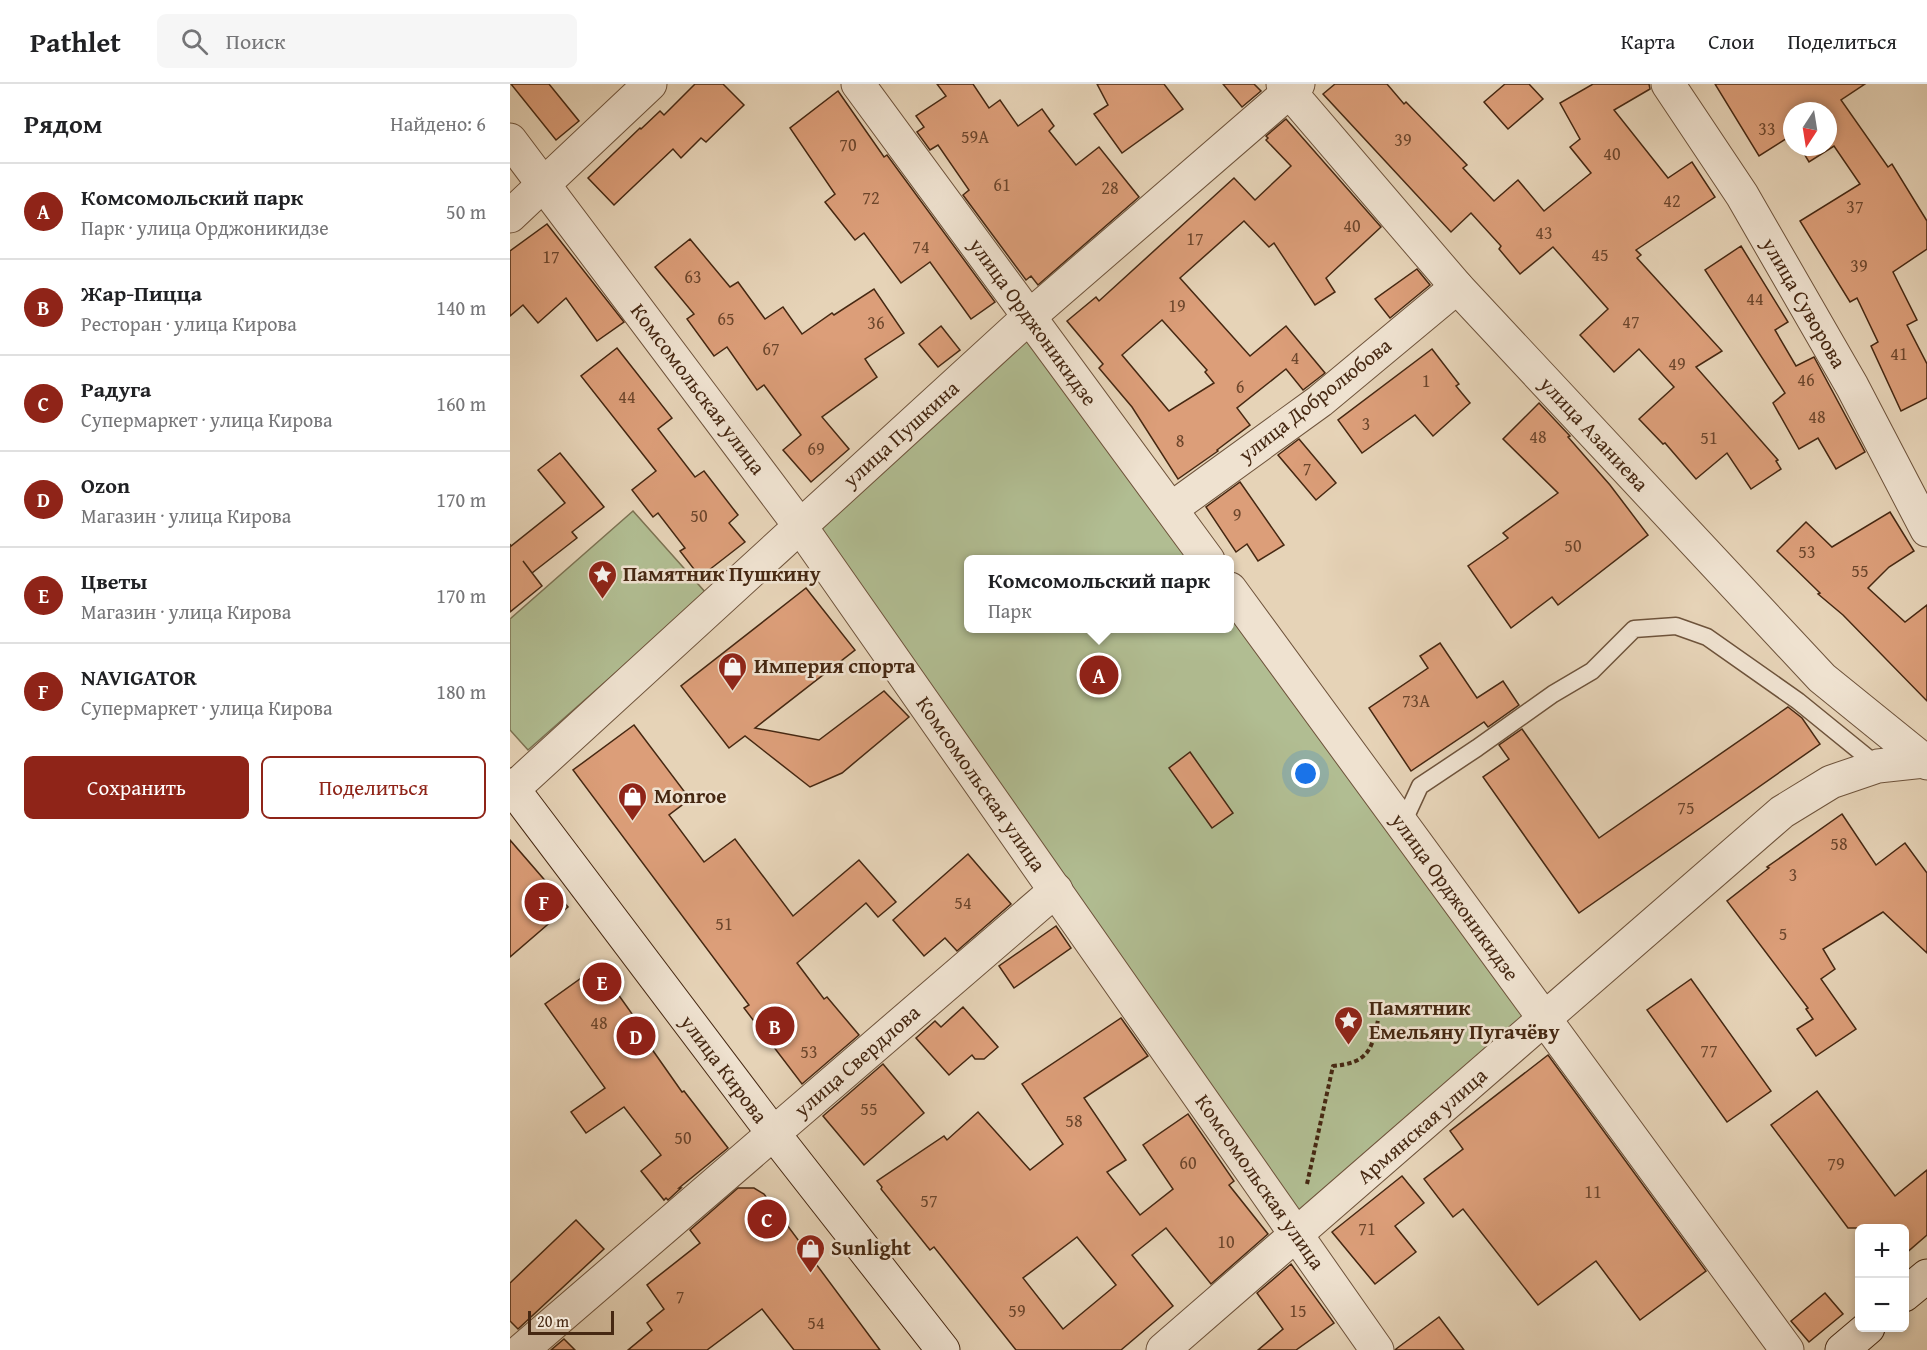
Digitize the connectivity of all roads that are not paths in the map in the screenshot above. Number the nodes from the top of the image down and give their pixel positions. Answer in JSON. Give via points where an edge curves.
{"nodes":[{"id":1,"x":650,"y":84,"type":"edge"},
{"id":2,"x":858,"y":84,"type":"edge"},
{"id":3,"x":1668,"y":84,"type":"edge"},
{"id":4,"x":1290,"y":86,"type":"edge"},
{"id":5,"x":510,"y":140,"type":"edge"},
{"id":6,"x":544,"y":184,"type":"junction"},
{"id":7,"x":510,"y":216,"type":"edge"},
{"id":8,"x":1457,"y":287,"type":"junction"},
{"id":9,"x":1030,"y":316,"type":"junction"},
{"id":10,"x":1171,"y":509,"type":"junction"},
{"id":11,"x":800,"y":526,"type":"junction"},
{"id":12,"x":1927,"y":530,"type":"edge"},
{"id":13,"x":1204,"y":555,"type":"edge"},
{"id":14,"x":1234,"y":594,"type":"edge"},
{"id":15,"x":1925,"y":762,"type":"edge"},
{"id":16,"x":1878,"y":766,"type":"junction"},
{"id":17,"x":511,"y":789,"type":"edge"},
{"id":18,"x":1402,"y":825,"type":"junction"},
{"id":19,"x":1056,"y":890,"type":"junction"},
{"id":20,"x":1545,"y":1019,"type":"junction"},
{"id":21,"x":772,"y":1133,"type":"junction"},
{"id":22,"x":1296,"y":1235,"type":"junction"},
{"id":23,"x":1927,"y":1276,"type":"edge"},
{"id":24,"x":1909,"y":1292,"type":"edge"},
{"id":25,"x":1863,"y":1332,"type":"edge"},
{"id":26,"x":522,"y":1350,"type":"edge"},
{"id":27,"x":944,"y":1350,"type":"edge"},
{"id":28,"x":1163,"y":1350,"type":"edge"},
{"id":29,"x":1377,"y":1350,"type":"edge"},
{"id":30,"x":1788,"y":1350,"type":"edge"},
{"id":31,"x":1842,"y":1350,"type":"edge"}],
"edges":[{"from":1,"to":6,"type":"street"},
{"from":2,"to":9,"type":"street","name":"улица Орджоникидзе"},
{"from":3,"to":12,"type":"street","name":"улица Суворова","via":[[1742,195],[1852,386]]},
{"from":4,"to":8,"type":"street","name":"улица Азаниева"},
{"from":4,"to":9,"type":"street","name":"улица Пушкина"},
{"from":5,"to":6,"type":"street","name":"Комсомольская улица"},
{"from":6,"to":7,"type":"street"},
{"from":6,"to":11,"type":"street","name":"Комсомольская улица"},
{"from":8,"to":10,"type":"street","name":"улица Добролюбова","via":[[1320,401]]},
{"from":8,"to":15,"type":"street","name":"улица Азаниева","via":[[1822,678]]},
{"from":9,"to":10,"type":"street","name":"улица Орджоникидзе"},
{"from":9,"to":11,"type":"street","name":"улица Пушкина"},
{"from":10,"to":13,"type":"street","name":"улица Орджоникидзе"},
{"from":11,"to":17,"type":"street","name":"улица Пушкина"},
{"from":11,"to":19,"type":"street","name":"Комсомольская улица"},
{"from":14,"to":18,"type":"street","name":"улица Орджоникидзе"},
{"from":15,"to":16,"type":"street","name":"Армянская улица"},
{"from":16,"to":18,"type":"lane","via":[[1798,701],[1707,637],[1676,626],[1634,628],[1592,670],[1420,786]]},
{"from":16,"to":20,"type":"street","name":"Армянская улица","via":[[1831,782],[1782,812]]},
{"from":17,"to":21,"type":"street","name":"улица Кирова"},
{"from":18,"to":20,"type":"street","name":"улица Орджоникидзе"},
{"from":19,"to":21,"type":"street","name":"улица Свердлова"},
{"from":19,"to":22,"type":"street","name":"Комсомольская улица"},
{"from":20,"to":22,"type":"street","name":"Армянская улица"},
{"from":20,"to":30,"type":"street","name":"улица Орджоникидзе"},
{"from":21,"to":26,"type":"street","name":"улица Свердлова"},
{"from":21,"to":27,"type":"street","name":"улица Кирова"},
{"from":22,"to":28,"type":"street","name":"Армянская улица"},
{"from":22,"to":29,"type":"street","name":"Комсомольская улица"},
{"from":23,"to":24,"type":"street"},
{"from":25,"to":31,"type":"street"}]}
